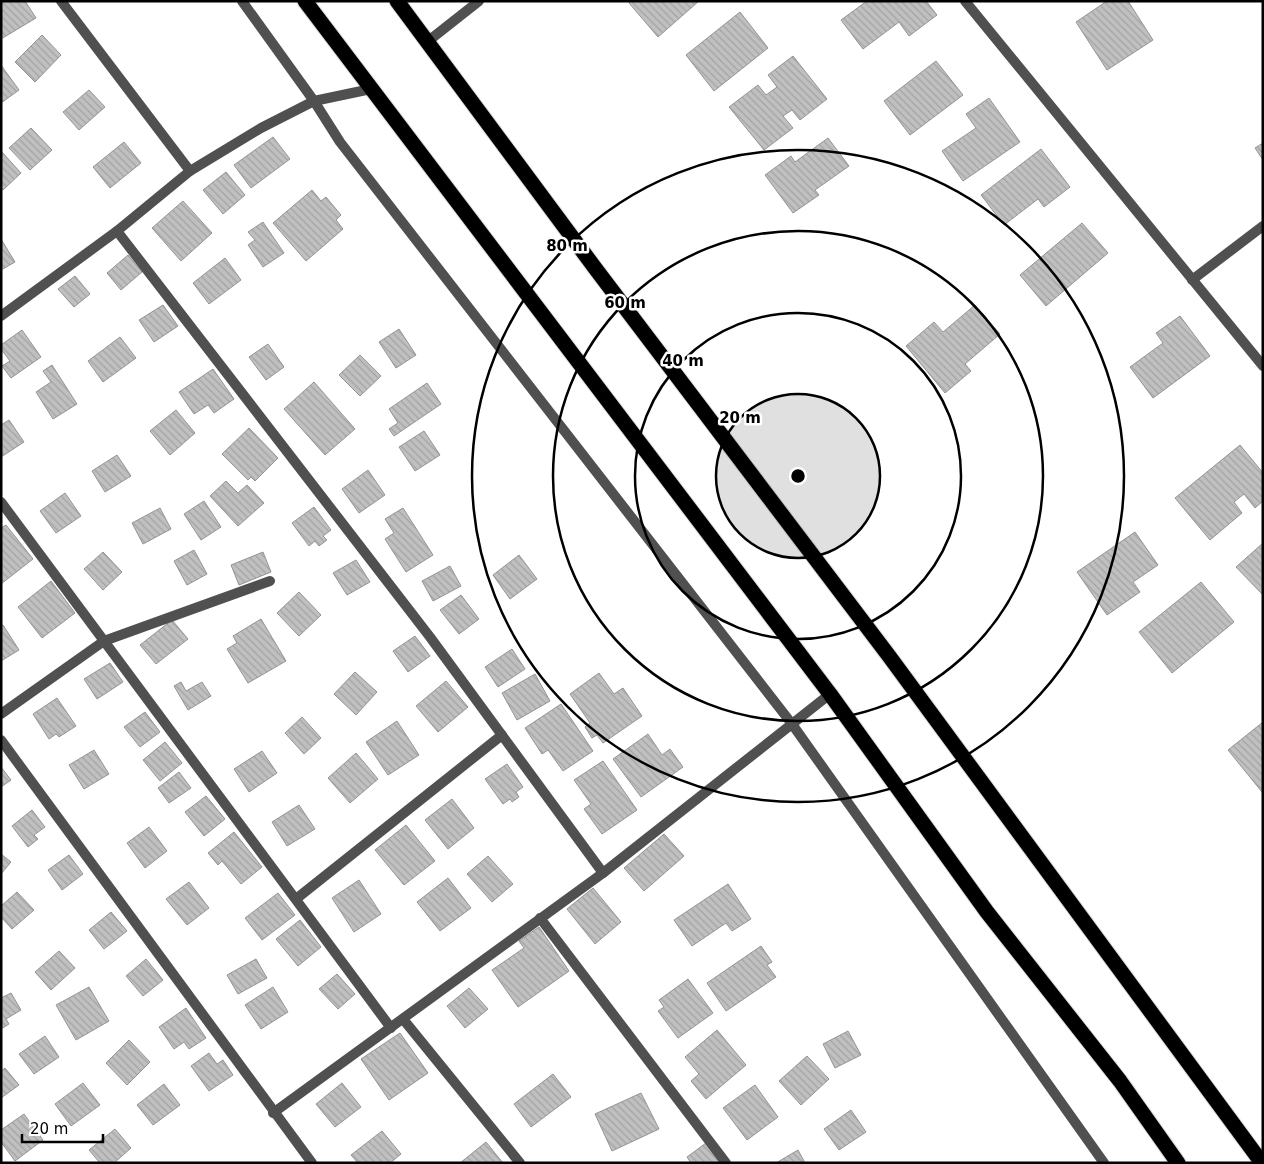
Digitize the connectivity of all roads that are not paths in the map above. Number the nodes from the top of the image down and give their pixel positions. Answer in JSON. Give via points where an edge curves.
{"nodes":[{"id":1,"x":61,"y":1,"type":"edge"},
{"id":2,"x":242,"y":1,"type":"edge"},
{"id":3,"x":305,"y":1,"type":"edge"},
{"id":4,"x":397,"y":1,"type":"edge"},
{"id":5,"x":479,"y":1,"type":"edge"},
{"id":6,"x":965,"y":1,"type":"edge"},
{"id":7,"x":427,"y":42,"type":"junction"},
{"id":8,"x":371,"y":89,"type":"junction"},
{"id":9,"x":314,"y":101,"type":"junction"},
{"id":10,"x":190,"y":172,"type":"junction"},
{"id":11,"x":1263,"y":226,"type":"edge"},
{"id":12,"x":117,"y":231,"type":"junction"},
{"id":13,"x":1192,"y":280,"type":"junction"},
{"id":14,"x":1,"y":316,"type":"edge"},
{"id":15,"x":1263,"y":366,"type":"edge"},
{"id":16,"x":1,"y":502,"type":"edge"},
{"id":17,"x":270,"y":581,"type":"dead end"},
{"id":18,"x":104,"y":641,"type":"junction"},
{"id":19,"x":830,"y":694,"type":"junction"},
{"id":20,"x":1,"y":714,"type":"edge"},
{"id":21,"x":792,"y":724,"type":"junction"},
{"id":22,"x":502,"y":735,"type":"junction"},
{"id":23,"x":1,"y":740,"type":"edge"},
{"id":24,"x":602,"y":873,"type":"junction"},
{"id":25,"x":296,"y":899,"type":"junction"},
{"id":26,"x":540,"y":918,"type":"junction"},
{"id":27,"x":403,"y":1019,"type":"junction"},
{"id":28,"x":392,"y":1028,"type":"junction"},
{"id":29,"x":273,"y":1113,"type":"junction"},
{"id":30,"x":312,"y":1163,"type":"edge"},
{"id":31,"x":520,"y":1163,"type":"edge"},
{"id":32,"x":726,"y":1163,"type":"edge"},
{"id":33,"x":1104,"y":1163,"type":"edge"},
{"id":34,"x":1178,"y":1163,"type":"edge"},
{"id":35,"x":1262,"y":1163,"type":"edge"}],
"edges":[{"from":1,"to":10,"type":"street"},
{"from":2,"to":9,"type":"street"},
{"from":3,"to":8,"type":"highway"},
{"from":4,"to":7,"type":"highway"},
{"from":5,"to":7,"type":"street"},
{"from":6,"to":13,"type":"street"},
{"from":7,"to":35,"type":"highway","via":[[889,656]]},
{"from":8,"to":9,"type":"street"},
{"from":8,"to":19,"type":"highway"},
{"from":9,"to":10,"type":"street","via":[[261,128]]},
{"from":9,"to":21,"type":"street","via":[[340,142]]},
{"from":10,"to":12,"type":"street"},
{"from":11,"to":13,"type":"street"},
{"from":12,"to":14,"type":"street"},
{"from":12,"to":22,"type":"street"},
{"from":13,"to":15,"type":"street"},
{"from":16,"to":18,"type":"street"},
{"from":17,"to":18,"type":"street"},
{"from":18,"to":20,"type":"street"},
{"from":18,"to":25,"type":"street"},
{"from":19,"to":21,"type":"street"},
{"from":19,"to":34,"type":"highway","via":[[987,912],[1120,1081]]},
{"from":21,"to":24,"type":"street"},
{"from":21,"to":33,"type":"street"},
{"from":22,"to":24,"type":"street"},
{"from":22,"to":25,"type":"street"},
{"from":23,"to":29,"type":"street"},
{"from":24,"to":26,"type":"street"},
{"from":25,"to":28,"type":"street"},
{"from":26,"to":27,"type":"street"},
{"from":26,"to":32,"type":"street"},
{"from":27,"to":28,"type":"street"},
{"from":27,"to":31,"type":"street"},
{"from":28,"to":29,"type":"street"},
{"from":29,"to":30,"type":"street"}]}
